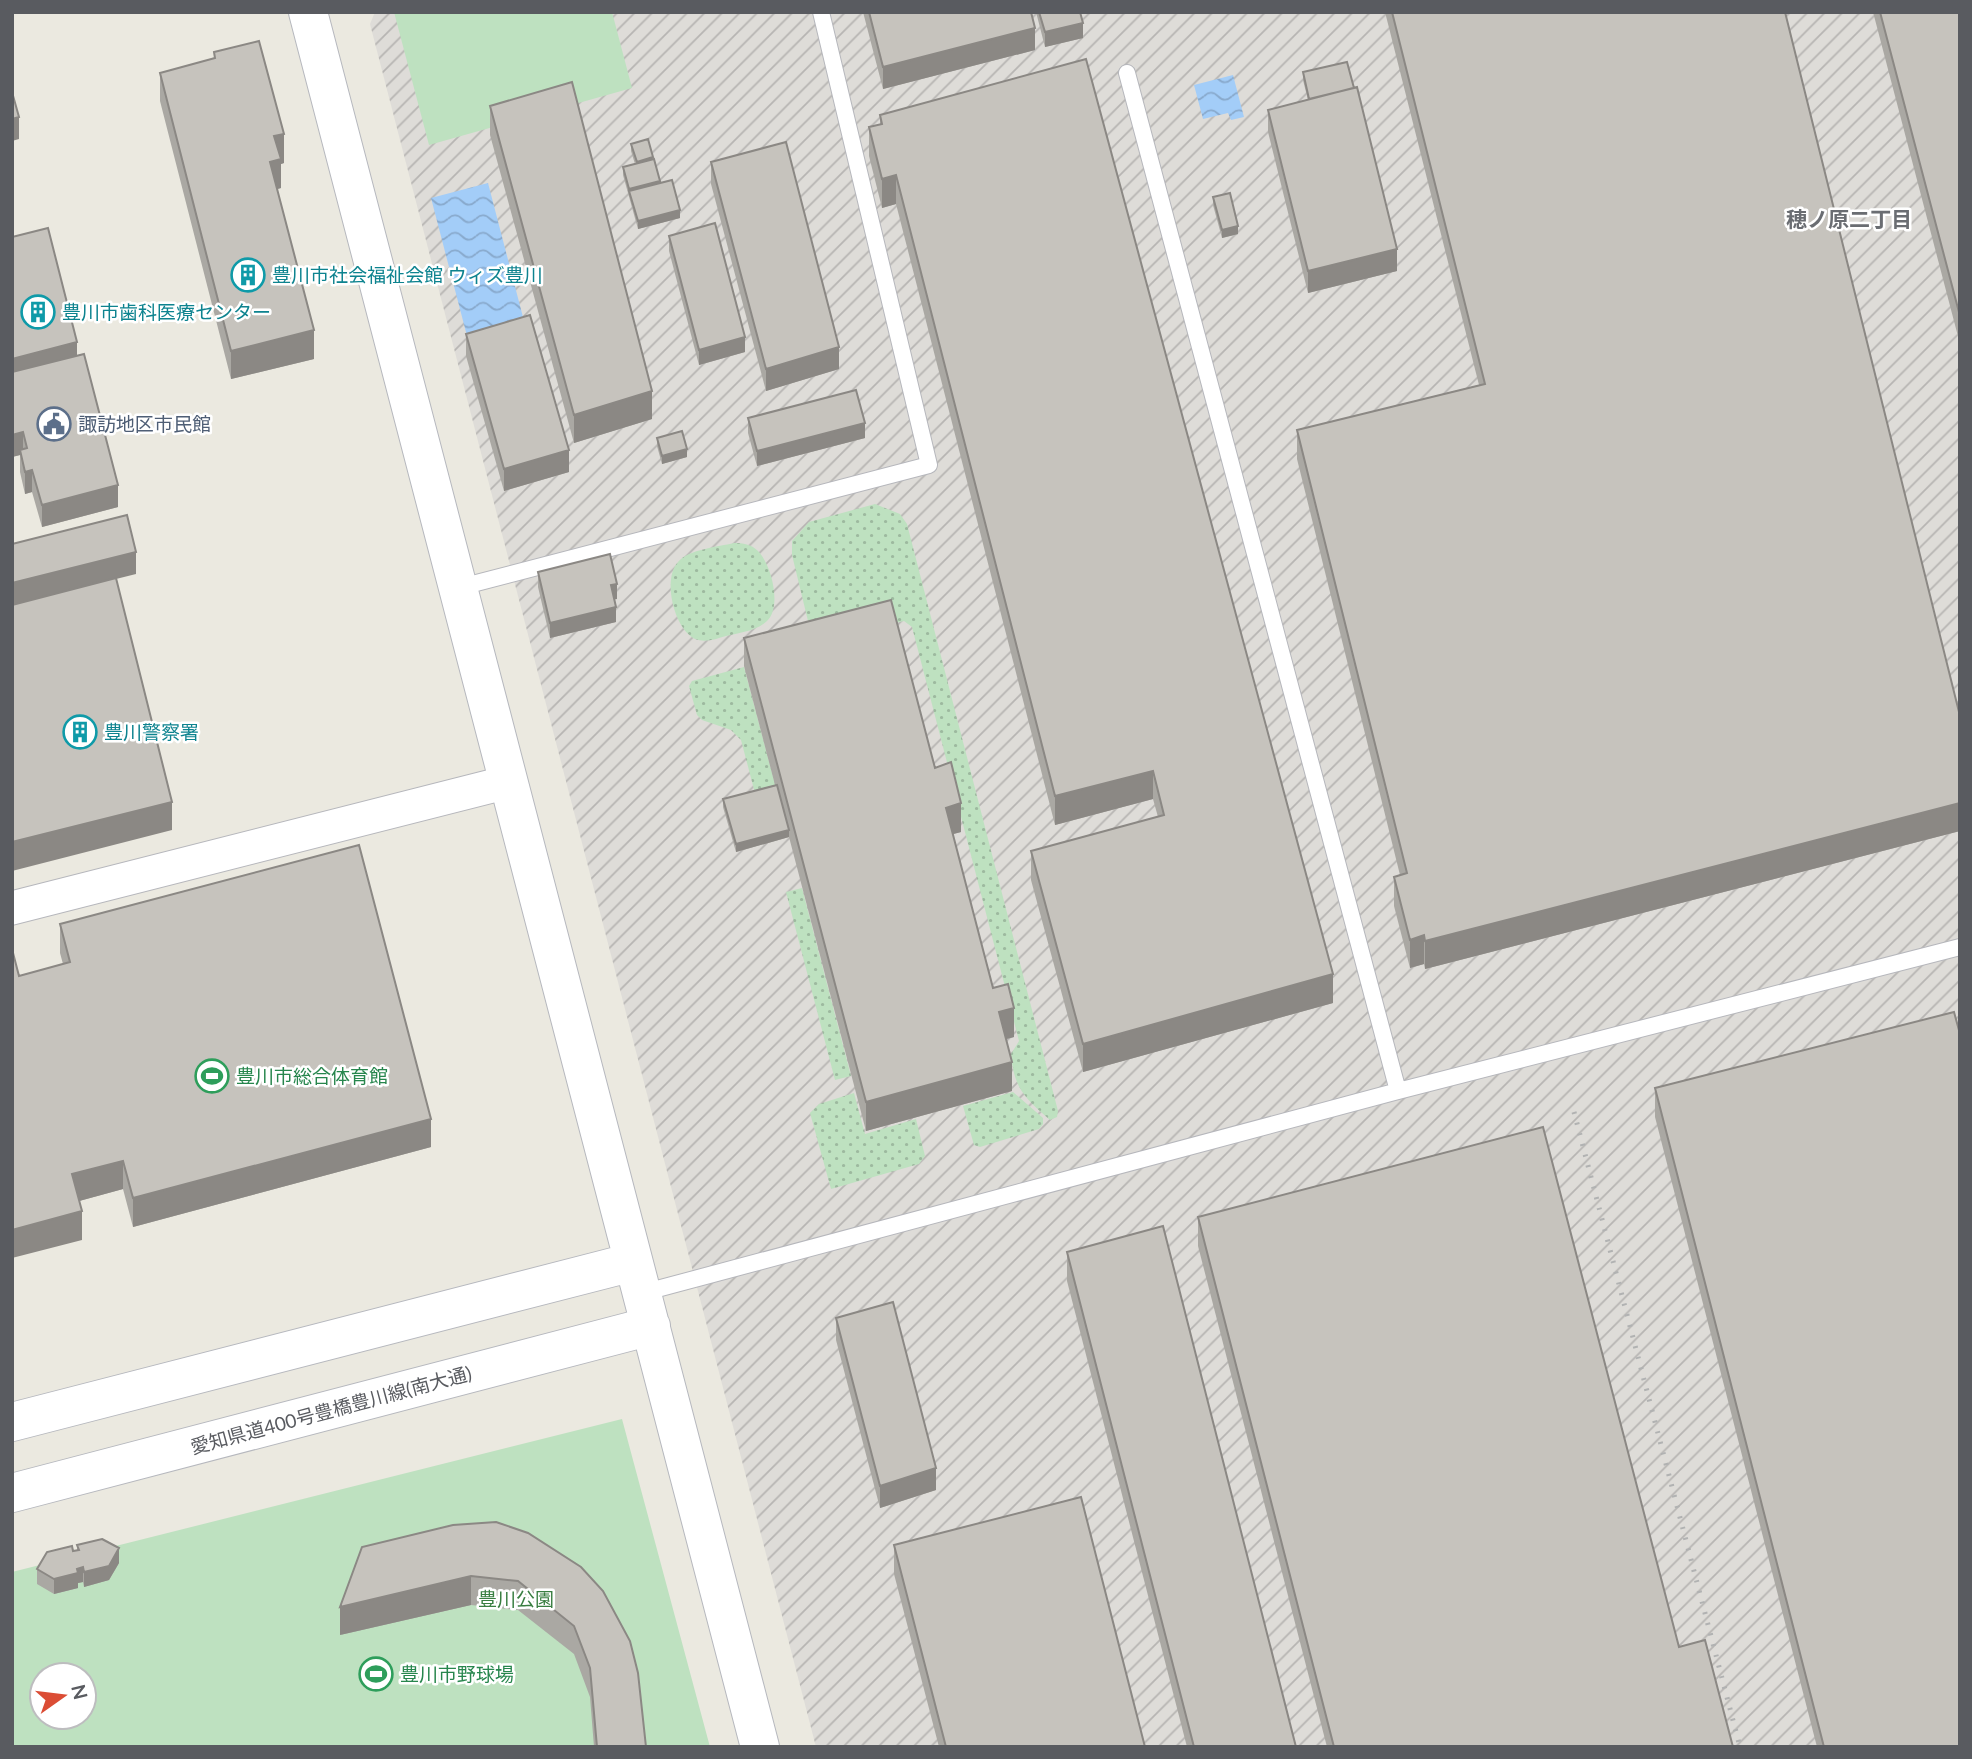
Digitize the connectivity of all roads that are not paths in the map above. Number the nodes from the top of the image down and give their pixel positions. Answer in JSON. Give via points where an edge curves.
{"nodes":[{"id":1,"x":308,"y":12,"type":"edge"},
{"id":2,"x":821,"y":12,"type":"edge"},
{"id":3,"x":1127,"y":73,"type":"dead end"},
{"id":4,"x":457,"y":589,"type":"junction"},
{"id":5,"x":508,"y":782,"type":"junction"},
{"id":6,"x":12,"y":908,"type":"edge"},
{"id":7,"x":1960,"y":947,"type":"edge"},
{"id":8,"x":1398,"y":1091,"type":"junction"},
{"id":9,"x":642,"y":1294,"type":"junction"},
{"id":10,"x":12,"y":1422,"type":"edge"},
{"id":11,"x":12,"y":1493,"type":"edge"},
{"id":12,"x":760,"y":1747,"type":"edge"}],
"edges":[{"from":1,"to":4,"type":"street"},
{"from":2,"to":4,"type":"lane","via":[[929,465]]},
{"from":3,"to":8,"type":"lane"},
{"from":4,"to":5,"type":"street"},
{"from":5,"to":6,"type":"street"},
{"from":5,"to":9,"type":"street"},
{"from":7,"to":8,"type":"lane"},
{"from":8,"to":9,"type":"lane"},
{"from":9,"to":10,"type":"street"},
{"from":9,"to":11,"type":"street","name":"愛知県道400号豊橋豊川線(南大通)"},
{"from":9,"to":12,"type":"street"}]}
